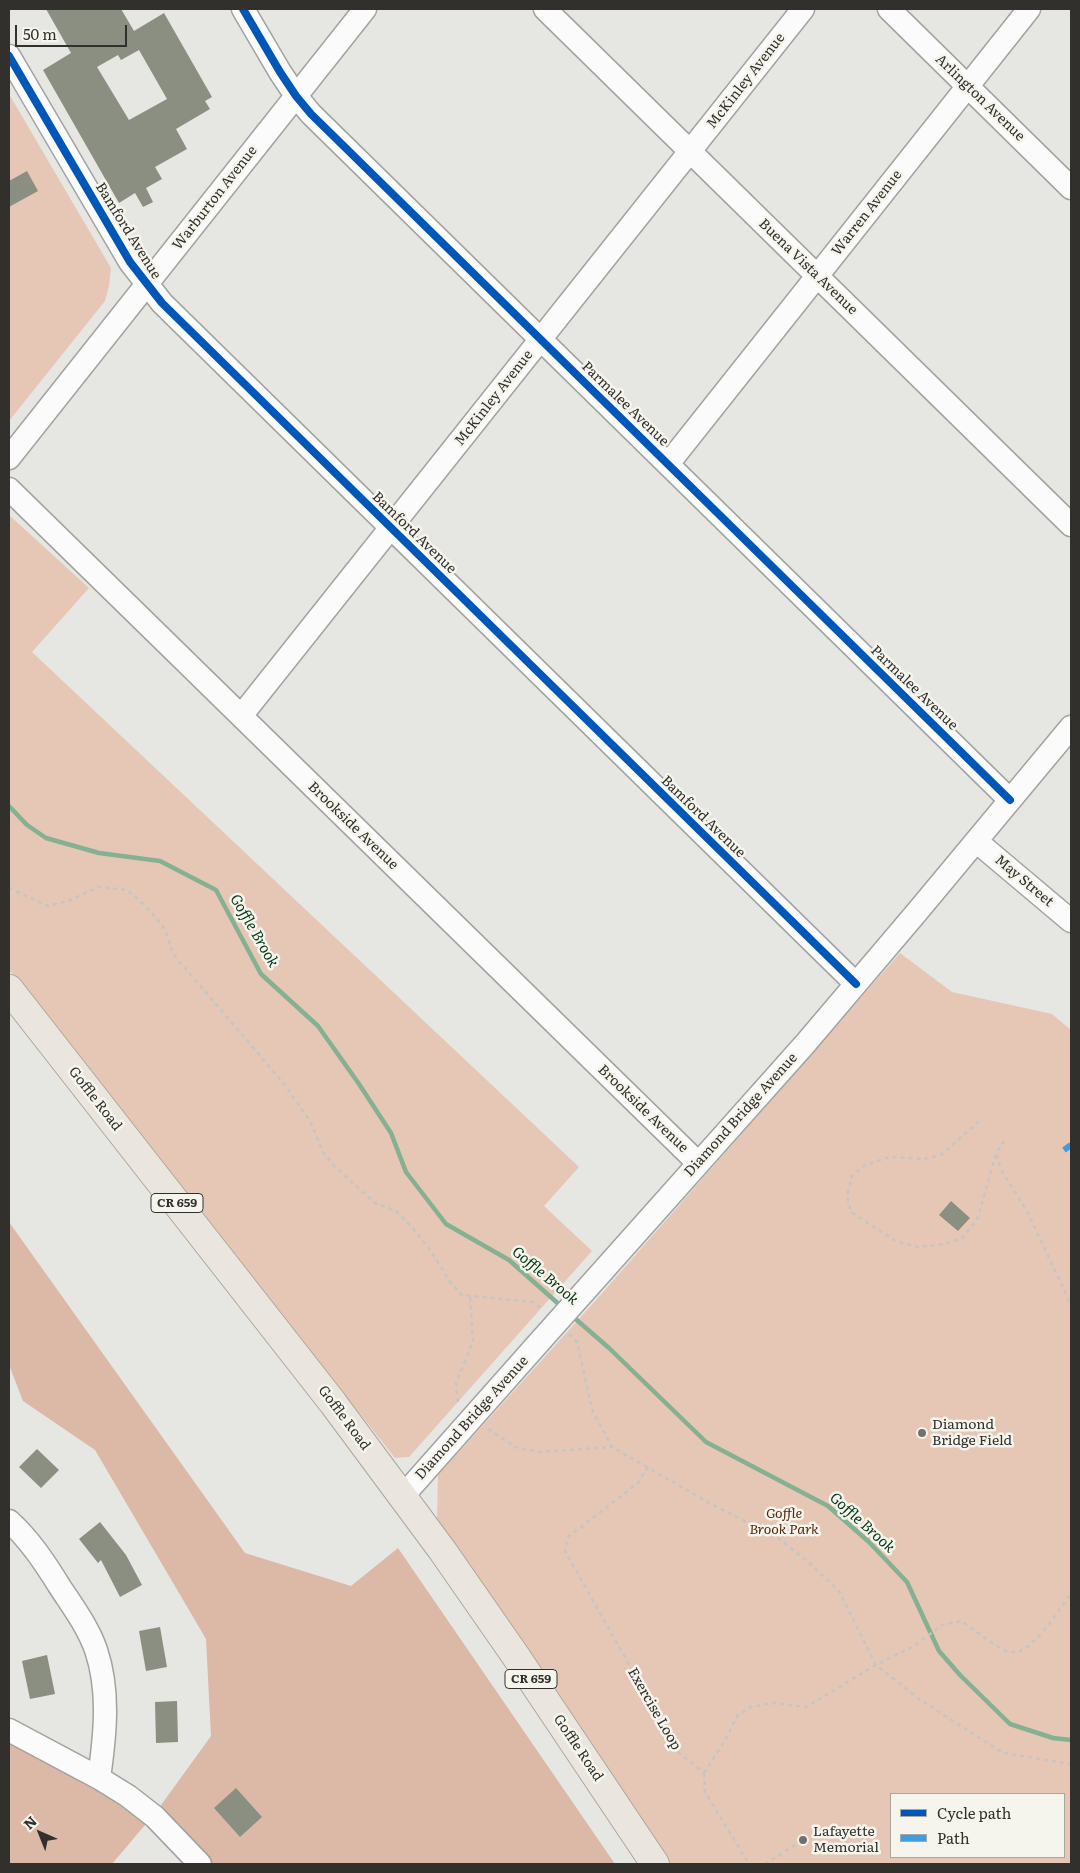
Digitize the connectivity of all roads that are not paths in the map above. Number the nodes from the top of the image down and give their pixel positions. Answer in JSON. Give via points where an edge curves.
{"nodes":[{"id":1,"x":243,"y":9,"type":"edge"},
{"id":2,"x":365,"y":9,"type":"edge"},
{"id":3,"x":545,"y":9,"type":"edge"},
{"id":4,"x":803,"y":9,"type":"edge"},
{"id":5,"x":889,"y":9,"type":"edge"},
{"id":6,"x":1029,"y":9,"type":"edge"},
{"id":7,"x":9,"y":56,"type":"edge"},
{"id":8,"x":968,"y":86,"type":"junction"},
{"id":9,"x":296,"y":96,"type":"junction"},
{"id":10,"x":690,"y":151,"type":"junction"},
{"id":11,"x":1071,"y":188,"type":"edge"},
{"id":12,"x":818,"y":276,"type":"junction"},
{"id":13,"x":146,"y":285,"type":"junction"},
{"id":14,"x":541,"y":339,"type":"junction"},
{"id":15,"x":9,"y":458,"type":"edge"},
{"id":16,"x":668,"y":464,"type":"junction"},
{"id":17,"x":9,"y":489,"type":"edge"},
{"id":18,"x":1071,"y":525,"type":"edge"},
{"id":19,"x":391,"y":528,"type":"junction"},
{"id":20,"x":241,"y":716,"type":"junction"},
{"id":21,"x":1071,"y":727,"type":"edge"},
{"id":22,"x":1010,"y":800,"type":"junction"},
{"id":23,"x":976,"y":841,"type":"junction"},
{"id":24,"x":1071,"y":921,"type":"edge"},
{"id":25,"x":856,"y":984,"type":"junction"},
{"id":26,"x":9,"y":989,"type":"edge"},
{"id":27,"x":698,"y":1163,"type":"junction"},
{"id":28,"x":402,"y":1496,"type":"junction"},
{"id":29,"x":9,"y":1521,"type":"edge"},
{"id":30,"x":9,"y":1730,"type":"edge"},
{"id":31,"x":99,"y":1778,"type":"junction"},
{"id":32,"x":200,"y":1864,"type":"edge"},
{"id":33,"x":655,"y":1864,"type":"edge"}],
"edges":[{"from":1,"to":9,"type":"street","name":"Parmalee Avenue"},
{"from":2,"to":9,"type":"street","name":"Warburton Avenue"},
{"from":3,"to":10,"type":"street","name":"Buena Vista Avenue"},
{"from":4,"to":10,"type":"street","name":"McKinley Avenue"},
{"from":5,"to":8,"type":"street","name":"Arlington Avenue"},
{"from":6,"to":8,"type":"street","name":"Warren Avenue"},
{"from":7,"to":13,"type":"street","name":"Bamford Avenue"},
{"from":8,"to":11,"type":"street","name":"Arlington Avenue"},
{"from":8,"to":12,"type":"street","name":"Warren Avenue"},
{"from":9,"to":13,"type":"street","name":"Warburton Avenue"},
{"from":9,"to":14,"type":"street","name":"Parmalee Avenue"},
{"from":10,"to":12,"type":"street","name":"Buena Vista Avenue"},
{"from":10,"to":14,"type":"street","name":"McKinley Avenue"},
{"from":12,"to":16,"type":"street","name":"Warren Avenue"},
{"from":12,"to":18,"type":"street","name":"Buena Vista Avenue"},
{"from":13,"to":15,"type":"street","name":"Warburton Avenue"},
{"from":13,"to":19,"type":"street","name":"Bamford Avenue"},
{"from":14,"to":16,"type":"street","name":"Parmalee Avenue"},
{"from":14,"to":19,"type":"street","name":"McKinley Avenue"},
{"from":16,"to":22,"type":"street","name":"Parmalee Avenue"},
{"from":17,"to":20,"type":"street","name":"Brookside Avenue"},
{"from":19,"to":20,"type":"street","name":"McKinley Avenue"},
{"from":19,"to":25,"type":"street","name":"Bamford Avenue"},
{"from":20,"to":27,"type":"street","name":"Brookside Avenue"},
{"from":21,"to":22,"type":"street","name":"Diamond Bridge Avenue"},
{"from":22,"to":23,"type":"street","name":"Diamond Bridge Avenue"},
{"from":23,"to":24,"type":"street","name":"May Street"},
{"from":23,"to":25,"type":"street","name":"Diamond Bridge Avenue"},
{"from":25,"to":27,"type":"street","name":"Diamond Bridge Avenue"},
{"from":26,"to":28,"type":"main road","name":"Goffle Road","number":"CR 659","via":[[305,1366]]},
{"from":27,"to":28,"type":"street","name":"Diamond Bridge Avenue","bridge":true},
{"from":28,"to":33,"type":"main road","name":"Goffle Road","number":"CR 659","via":[[557,1716]]},
{"from":29,"to":31,"type":"street","via":[[42,1557],[95,1648],[104,1702],[104,1743]]},
{"from":30,"to":31,"type":"street"},
{"from":31,"to":32,"type":"street","via":[[155,1818]]}]}
